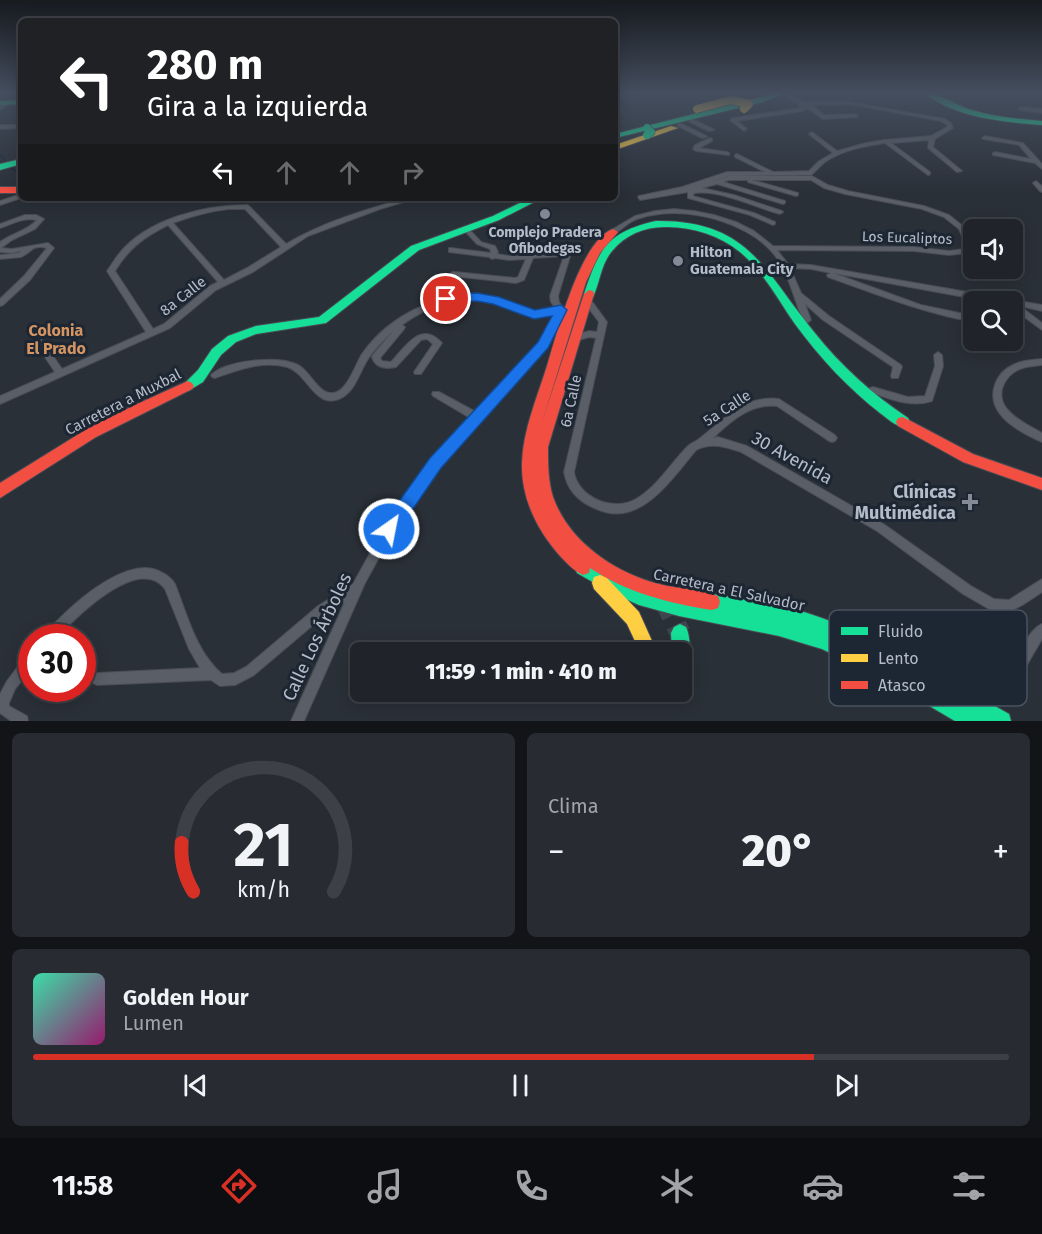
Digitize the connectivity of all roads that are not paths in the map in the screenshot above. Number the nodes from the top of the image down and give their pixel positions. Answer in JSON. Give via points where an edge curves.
{"nodes":[{"id":1,"x":663,"y":126,"type":"edge"},
{"id":2,"x":663,"y":126,"type":"edge"},
{"id":3,"x":667,"y":126,"type":"edge"},
{"id":4,"x":691,"y":126,"type":"edge"},
{"id":5,"x":699,"y":126,"type":"edge"},
{"id":6,"x":740,"y":126,"type":"edge"},
{"id":7,"x":949,"y":126,"type":"edge"},
{"id":8,"x":744,"y":129,"type":"dead end"},
{"id":9,"x":646,"y":130,"type":"junction"},
{"id":10,"x":711,"y":130,"type":"dead end"},
{"id":11,"x":812,"y":134,"type":"dead end"},
{"id":12,"x":932,"y":138,"type":"junction"},
{"id":13,"x":985,"y":138,"type":"dead end"},
{"id":14,"x":618,"y":141,"type":"edge"},
{"id":15,"x":618,"y":141,"type":"edge"},
{"id":16,"x":886,"y":142,"type":"junction"},
{"id":17,"x":836,"y":153,"type":"junction"},
{"id":18,"x":995,"y":154,"type":"dead end"},
{"id":19,"x":1035,"y":161,"type":"junction"},
{"id":20,"x":18,"y":162,"type":"edge"},
{"id":21,"x":0,"y":167,"type":"edge"},
{"id":22,"x":1042,"y":167,"type":"edge"},
{"id":23,"x":959,"y":171,"type":"dead end"},
{"id":24,"x":773,"y":173,"type":"junction"},
{"id":25,"x":928,"y":173,"type":"dead end"},
{"id":26,"x":812,"y":176,"type":"junction"},
{"id":27,"x":739,"y":178,"type":"junction"},
{"id":28,"x":766,"y":178,"type":"junction"},
{"id":29,"x":716,"y":181,"type":"junction"},
{"id":30,"x":707,"y":182,"type":"junction"},
{"id":31,"x":1036,"y":183,"type":"dead end"},
{"id":32,"x":798,"y":184,"type":"dead end"},
{"id":33,"x":698,"y":189,"type":"junction"},
{"id":34,"x":0,"y":190,"type":"edge"},
{"id":35,"x":18,"y":190,"type":"edge"},
{"id":36,"x":1042,"y":190,"type":"edge"},
{"id":37,"x":796,"y":194,"type":"dead end"},
{"id":38,"x":18,"y":197,"type":"edge"},
{"id":39,"x":403,"y":201,"type":"edge"},
{"id":40,"x":530,"y":201,"type":"edge"},
{"id":41,"x":783,"y":202,"type":"dead end"},
{"id":42,"x":0,"y":203,"type":"edge"},
{"id":43,"x":780,"y":212,"type":"dead end"},
{"id":44,"x":170,"y":223,"type":"junction"},
{"id":45,"x":773,"y":223,"type":"dead end"},
{"id":46,"x":0,"y":226,"type":"edge"},
{"id":47,"x":466,"y":229,"type":"junction"},
{"id":48,"x":963,"y":231,"type":"edge"},
{"id":49,"x":610,"y":233,"type":"junction"},
{"id":50,"x":29,"y":247,"type":"junction"},
{"id":51,"x":285,"y":247,"type":"junction"},
{"id":52,"x":0,"y":248,"type":"edge"},
{"id":53,"x":772,"y":248,"type":"junction"},
{"id":54,"x":451,"y":250,"type":"dead end"},
{"id":55,"x":963,"y":251,"type":"edge"},
{"id":56,"x":0,"y":257,"type":"edge"},
{"id":57,"x":492,"y":257,"type":"junction"},
{"id":58,"x":530,"y":258,"type":"junction"},
{"id":59,"x":786,"y":266,"type":"junction"},
{"id":60,"x":810,"y":267,"type":"junction"},
{"id":61,"x":455,"y":273,"type":"dead end"},
{"id":62,"x":223,"y":283,"type":"junction"},
{"id":63,"x":795,"y":292,"type":"junction"},
{"id":64,"x":963,"y":294,"type":"edge"},
{"id":65,"x":0,"y":303,"type":"edge"},
{"id":66,"x":588,"y":303,"type":"junction"},
{"id":67,"x":1023,"y":305,"type":"edge"},
{"id":68,"x":1042,"y":308,"type":"edge"},
{"id":69,"x":566,"y":311,"type":"junction"},
{"id":70,"x":1023,"y":312,"type":"edge"},
{"id":71,"x":963,"y":318,"type":"edge"},
{"id":72,"x":407,"y":319,"type":"junction"},
{"id":73,"x":807,"y":320,"type":"junction"},
{"id":74,"x":1042,"y":327,"type":"edge"},
{"id":75,"x":151,"y":333,"type":"junction"},
{"id":76,"x":599,"y":335,"type":"junction"},
{"id":77,"x":576,"y":338,"type":"junction"},
{"id":78,"x":39,"y":342,"type":"dead end"},
{"id":79,"x":938,"y":355,"type":"dead end"},
{"id":80,"x":1042,"y":362,"type":"edge"},
{"id":81,"x":59,"y":372,"type":"junction"},
{"id":82,"x":418,"y":372,"type":"dead end"},
{"id":83,"x":215,"y":375,"type":"dead end"},
{"id":84,"x":895,"y":376,"type":"dead end"},
{"id":85,"x":436,"y":394,"type":"dead end"},
{"id":86,"x":0,"y":400,"type":"edge"},
{"id":87,"x":891,"y":400,"type":"junction"},
{"id":88,"x":555,"y":403,"type":"junction"},
{"id":89,"x":476,"y":417,"type":"junction"},
{"id":90,"x":719,"y":427,"type":"junction"},
{"id":91,"x":832,"y":438,"type":"dead end"},
{"id":92,"x":1042,"y":438,"type":"edge"},
{"id":93,"x":700,"y":443,"type":"junction"},
{"id":94,"x":728,"y":443,"type":"junction"},
{"id":95,"x":1042,"y":475,"type":"edge"},
{"id":96,"x":1042,"y":484,"type":"edge"},
{"id":97,"x":0,"y":491,"type":"edge"},
{"id":98,"x":595,"y":576,"type":"junction"},
{"id":99,"x":640,"y":579,"type":"dead end"},
{"id":100,"x":1042,"y":585,"type":"edge"},
{"id":101,"x":357,"y":588,"type":"junction"},
{"id":102,"x":60,"y":624,"type":"edge"},
{"id":103,"x":829,"y":630,"type":"edge"},
{"id":104,"x":1042,"y":630,"type":"edge"},
{"id":105,"x":680,"y":633,"type":"tunnel mouth"},
{"id":106,"x":644,"y":642,"type":"edge"},
{"id":107,"x":680,"y":642,"type":"edge"},
{"id":108,"x":829,"y":645,"type":"edge"},
{"id":109,"x":1027,"y":651,"type":"edge"},
{"id":110,"x":211,"y":674,"type":"junction"},
{"id":111,"x":18,"y":676,"type":"edge"},
{"id":112,"x":97,"y":679,"type":"dead end"},
{"id":113,"x":947,"y":706,"type":"edge"},
{"id":114,"x":975,"y":706,"type":"edge"},
{"id":115,"x":22,"y":721,"type":"edge"},
{"id":116,"x":297,"y":721,"type":"edge"},
{"id":117,"x":973,"y":721,"type":"edge"},
{"id":118,"x":1002,"y":721,"type":"edge"}],
"edges":[{"from":1,"to":9,"type":"main road"},
{"from":2,"to":9,"type":"main road"},
{"from":3,"to":14,"type":"main road"},
{"from":4,"to":24,"type":"street","via":[[707,138],[696,149],[727,154],[734,151]]},
{"from":5,"to":10,"type":"street"},
{"from":6,"to":8,"type":"street"},
{"from":7,"to":12,"type":"street"},
{"from":9,"to":15,"type":"main road"},
{"from":11,"to":17,"type":"street"},
{"from":12,"to":16,"type":"street"},
{"from":12,"to":23,"type":"street","via":[[931,148]]},
{"from":13,"to":19,"type":"street","via":[[1021,144]]},
{"from":16,"to":17,"type":"street"},
{"from":16,"to":25,"type":"street"},
{"from":17,"to":26,"type":"street","via":[[820,162]]},
{"from":18,"to":19,"type":"street"},
{"from":19,"to":22,"type":"street"},
{"from":20,"to":21,"type":"main road"},
{"from":24,"to":26,"type":"street"},
{"from":24,"to":30,"type":"street","via":[[727,174]]},
{"from":26,"to":28,"type":"street"},
{"from":26,"to":48,"type":"street","name":"Los Eucaliptos","via":[[818,184],[832,189],[927,208]]},
{"from":27,"to":28,"type":"street"},
{"from":27,"to":29,"type":"street"},
{"from":27,"to":37,"type":"street"},
{"from":28,"to":32,"type":"street"},
{"from":29,"to":30,"type":"street"},
{"from":29,"to":41,"type":"street"},
{"from":30,"to":33,"type":"street"},
{"from":30,"to":33,"type":"street","via":[[641,196],[642,199]]},
{"from":31,"to":36,"type":"street"},
{"from":33,"to":43,"type":"street"},
{"from":33,"to":45,"type":"street","via":[[690,196]]},
{"from":34,"to":35,"type":"main road"},
{"from":38,"to":42,"type":"street"},
{"from":39,"to":51,"type":"street","name":"8a Calle","via":[[306,235]]},
{"from":40,"to":47,"type":"main road","name":"Carretera a Muxbal"},
{"from":44,"to":51,"type":"street","via":[[222,207],[247,207]]},
{"from":44,"to":62,"type":"street"},
{"from":44,"to":75,"type":"street","via":[[130,245],[111,271]]},
{"from":46,"to":52,"type":"street","via":[[27,216],[41,219],[36,226],[8,238]]},
{"from":47,"to":57,"type":"street","via":[[479,243],[493,248]]},
{"from":47,"to":97,"type":"main road","name":"Carretera a Muxbal","via":[[415,248],[322,320],[239,335],[220,348],[192,384],[51,455]]},
{"from":49,"to":53,"type":"street","via":[[638,217],[688,212],[732,223]]},
{"from":49,"to":69,"type":"main road","name":"Carretera a El Salvador","via":[[593,253]]},
{"from":49,"to":73,"type":"main road","via":[[634,223],[663,218],[717,229],[739,240],[762,260]]},
{"from":50,"to":52,"type":"street","via":[[10,251]]},
{"from":50,"to":56,"type":"street","via":[[21,255]]},
{"from":50,"to":65,"type":"street","via":[[48,244],[51,248]]},
{"from":51,"to":62,"type":"street","name":"8a Calle"},
{"from":53,"to":55,"type":"street","name":"Los Eucaliptos"},
{"from":53,"to":59,"type":"street"},
{"from":54,"to":57,"type":"street"},
{"from":57,"to":58,"type":"street"},
{"from":58,"to":61,"type":"street","via":[[516,281]]},
{"from":58,"to":69,"type":"street","via":[[569,254],[554,296]]},
{"from":59,"to":60,"type":"street"},
{"from":59,"to":63,"type":"street"},
{"from":60,"to":64,"type":"street"},
{"from":60,"to":71,"type":"street","via":[[908,305]]},
{"from":62,"to":75,"type":"street","name":"8a Calle","via":[[203,295],[178,319]]},
{"from":63,"to":73,"type":"street"},
{"from":63,"to":84,"type":"street","via":[[896,365]]},
{"from":66,"to":76,"type":"street","name":"6a Calle","via":[[602,320]]},
{"from":66,"to":77,"type":"main road","name":"Carretera a El Salvador"},
{"from":66,"to":96,"type":"main road","name":"Carretera a El Salvador","via":[[604,255],[620,237],[662,224],[709,231],[745,251],[760,266],[825,355],[889,413],[968,459]]},
{"from":67,"to":68,"type":"street"},
{"from":69,"to":72,"type":"street","via":[[534,314],[495,300],[461,297],[446,299]]},
{"from":69,"to":89,"type":"street","name":"Calle Los Árboles","via":[[543,345]]},
{"from":69,"to":98,"type":"main road","name":"Carretera a El Salvador","via":[[531,439],[529,478],[541,518],[551,535]]},
{"from":70,"to":74,"type":"street"},
{"from":72,"to":82,"type":"street","via":[[376,357],[380,364],[393,365],[418,338],[428,336],[438,343]]},
{"from":72,"to":83,"type":"street","via":[[376,342],[339,395],[326,397],[295,367],[245,364]]},
{"from":73,"to":87,"type":"main road","via":[[843,363],[873,390]]},
{"from":75,"to":81,"type":"street","name":"8a Calle"},
{"from":76,"to":77,"type":"street"},
{"from":76,"to":93,"type":"street","name":"6a Calle","via":[[569,472],[572,483],[586,499],[612,509],[628,509],[645,500]]},
{"from":77,"to":88,"type":"main road","name":"Carretera a El Salvador"},
{"from":78,"to":81,"type":"street"},
{"from":79,"to":87,"type":"street","via":[[939,366],[929,399]]},
{"from":80,"to":92,"type":"street","via":[[1013,368],[998,385],[997,392],[1001,408],[1008,416]]},
{"from":81,"to":86,"type":"street","name":"8a Calle"},
{"from":85,"to":89,"type":"street"},
{"from":87,"to":95,"type":"main road","via":[[934,432],[969,450]]},
{"from":88,"to":99,"type":"main road","via":[[548,462],[557,503],[593,549]]},
{"from":88,"to":103,"type":"main road","name":"Carretera a El Salvador","via":[[541,447],[543,494],[558,525],[592,561],[642,587],[762,610]]},
{"from":89,"to":101,"type":"street","name":"Calle Los Árboles","via":[[435,463],[404,507]]},
{"from":90,"to":91,"type":"street","name":"5a Calle","via":[[753,404],[769,400]]},
{"from":90,"to":93,"type":"street","name":"5a Calle"},
{"from":90,"to":94,"type":"street"},
{"from":93,"to":94,"type":"street","name":"30 Avenida"},
{"from":94,"to":100,"type":"street","name":"30 Avenida","via":[[880,528],[993,605],[1010,606]]},
{"from":98,"to":106,"type":"main road","via":[[628,610]]},
{"from":98,"to":108,"type":"main road","name":"Carretera a El Salvador","via":[[654,603],[775,627]]},
{"from":101,"to":110,"type":"street","via":[[322,610],[250,671],[235,679],[220,680]]},
{"from":101,"to":116,"type":"street","name":"Calle Los Árboles"},
{"from":102,"to":110,"type":"street","via":[[113,583],[131,574],[154,573],[167,581]]},
{"from":104,"to":109,"type":"street"},
{"from":105,"to":107,"type":"main road"},
{"from":110,"to":112,"type":"street"},
{"from":111,"to":115,"type":"street","via":[[2,703],[5,710]]},
{"from":113,"to":117,"type":"main road","name":"Carretera a El Salvador"},
{"from":114,"to":118,"type":"main road","name":"Carretera a El Salvador"}]}
